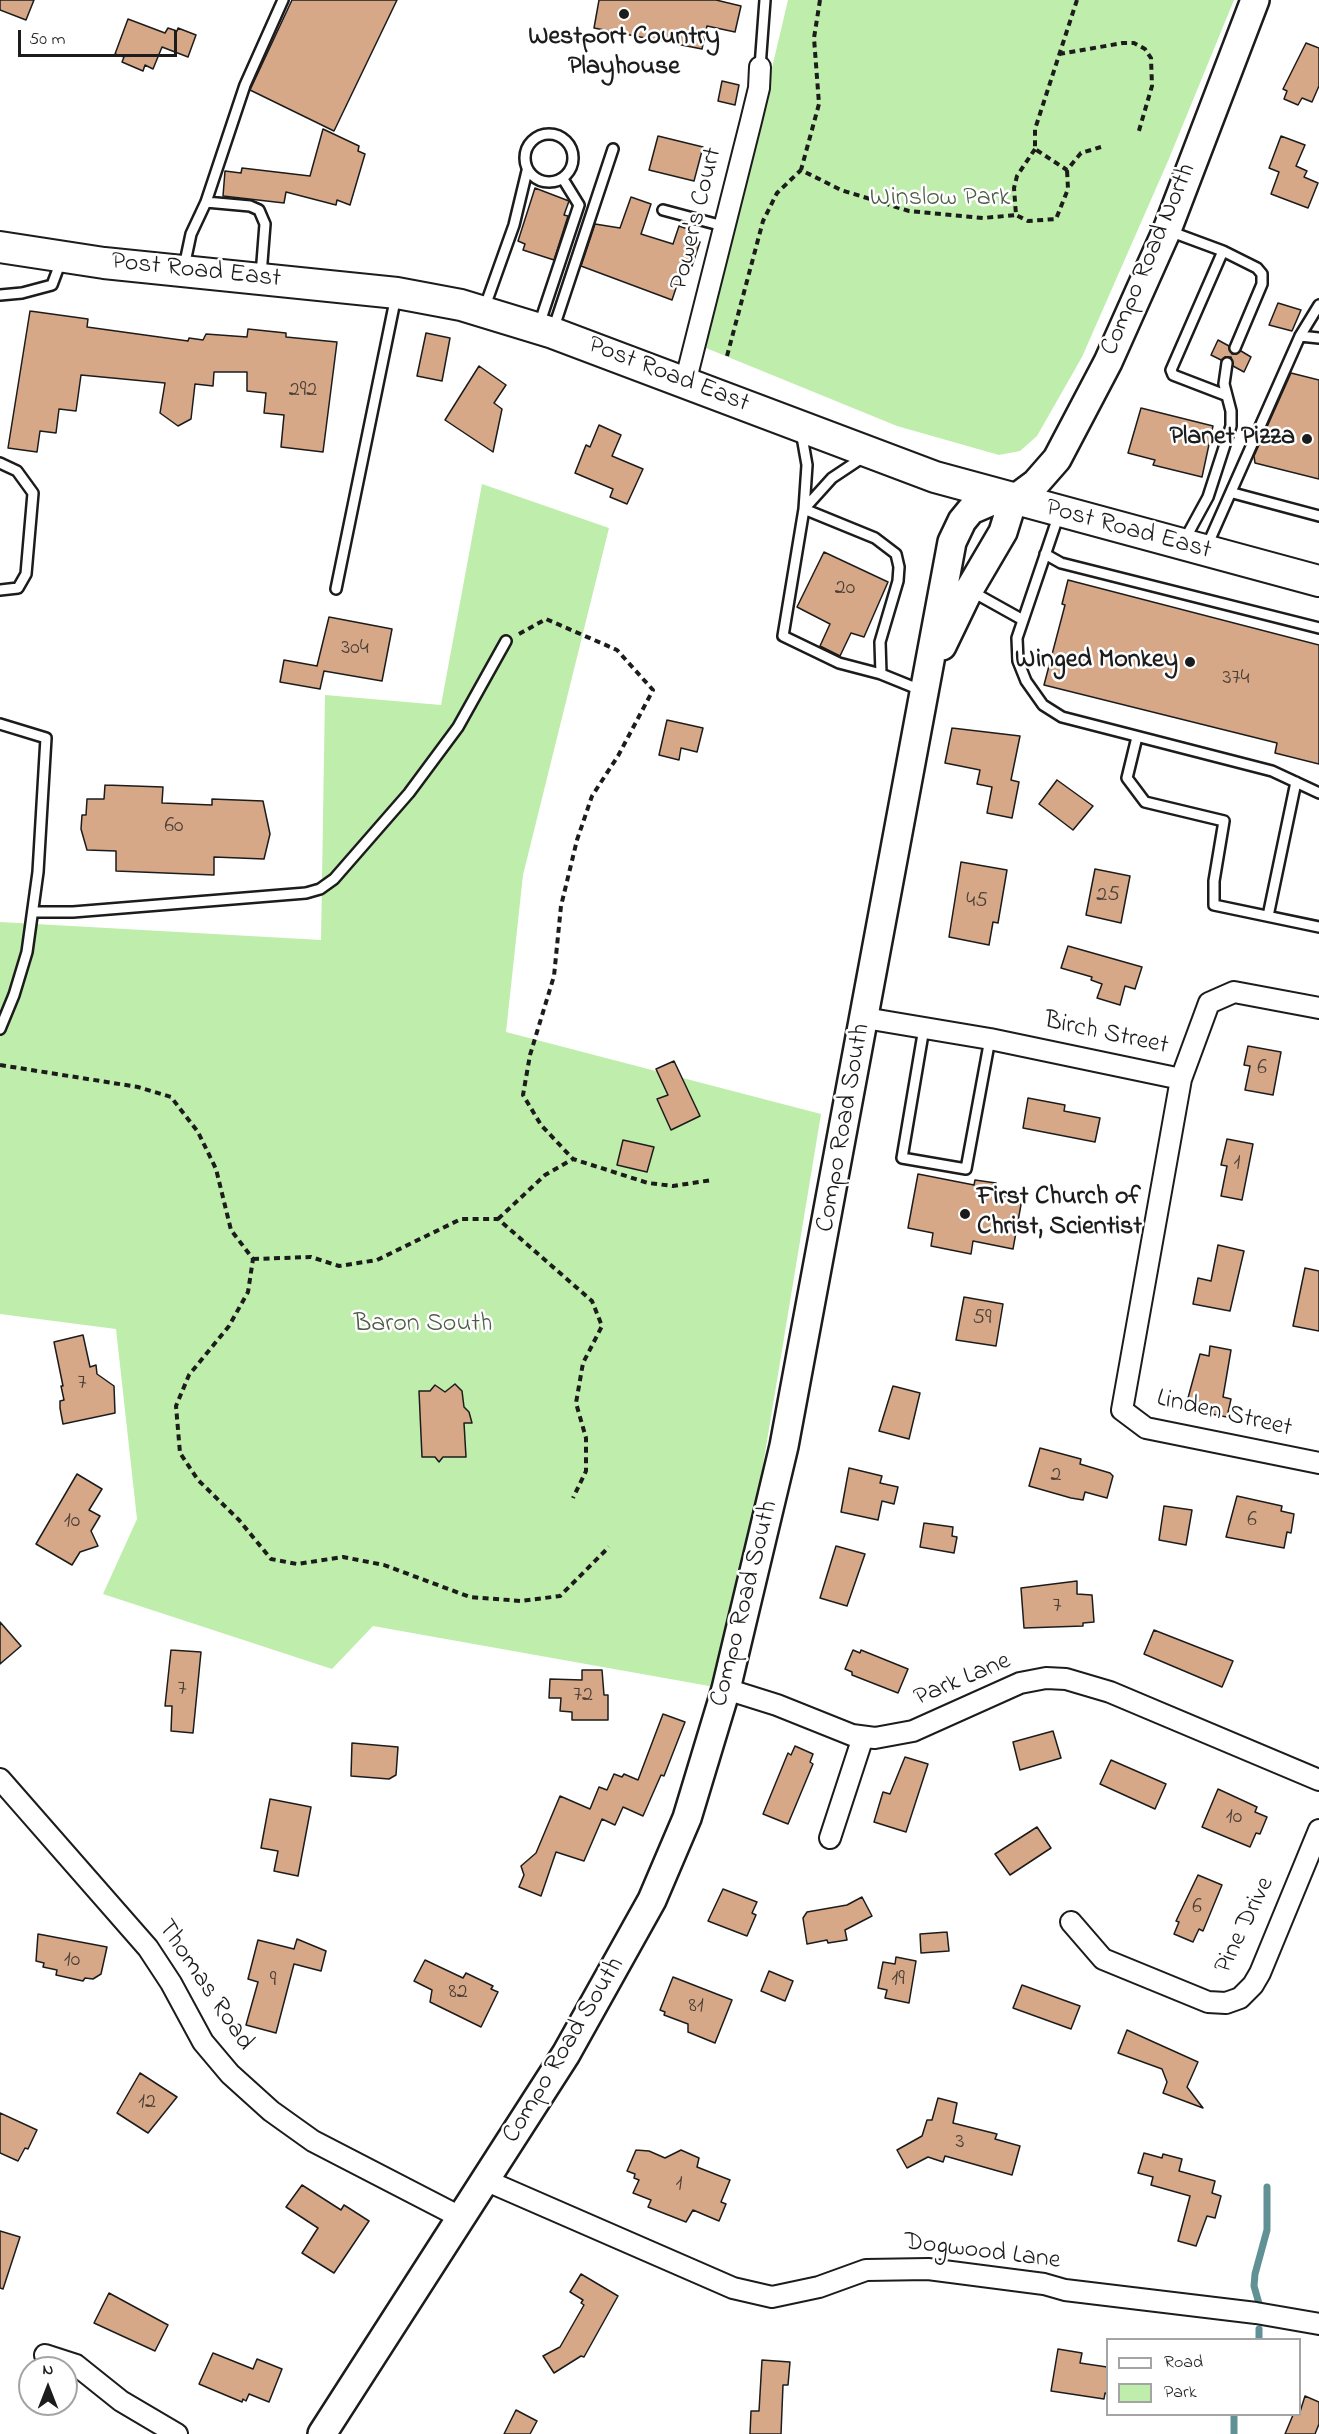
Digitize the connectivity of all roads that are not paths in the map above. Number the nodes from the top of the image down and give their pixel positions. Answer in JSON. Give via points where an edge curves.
{"nodes":[{"id":1,"x":283,"y":0,"type":"edge"},
{"id":2,"x":765,"y":0,"type":"edge"},
{"id":3,"x":1255,"y":0,"type":"edge"},
{"id":4,"x":760,"y":67,"type":"joint"},
{"id":5,"x":613,"y":149,"type":"dead end"},
{"id":6,"x":527,"y":171,"type":"junction"},
{"id":7,"x":563,"y":179,"type":"junction"},
{"id":8,"x":206,"y":202,"type":"junction"},
{"id":9,"x":663,"y":210,"type":"dead end"},
{"id":10,"x":723,"y":226,"type":"junction"},
{"id":11,"x":1167,"y":231,"type":"junction"},
{"id":12,"x":0,"y":247,"type":"edge"},
{"id":13,"x":1223,"y":251,"type":"junction"},
{"id":14,"x":62,"y":258,"type":"junction"},
{"id":15,"x":184,"y":271,"type":"junction"},
{"id":16,"x":261,"y":279,"type":"junction"},
{"id":17,"x":397,"y":293,"type":"junction"},
{"id":18,"x":0,"y":295,"type":"edge"},
{"id":19,"x":1319,"y":305,"type":"edge"},
{"id":20,"x":483,"y":311,"type":"junction"},
{"id":21,"x":545,"y":330,"type":"junction"},
{"id":22,"x":1299,"y":336,"type":"junction"},
{"id":23,"x":1319,"y":339,"type":"edge"},
{"id":24,"x":1235,"y":348,"type":"dead end"},
{"id":25,"x":1227,"y":363,"type":"dead end"},
{"id":26,"x":685,"y":383,"type":"junction"},
{"id":27,"x":1225,"y":395,"type":"junction"},
{"id":28,"x":800,"y":427,"type":"junction"},
{"id":29,"x":869,"y":454,"type":"junction"},
{"id":30,"x":0,"y":463,"type":"edge"},
{"id":31,"x":1233,"y":493,"type":"junction"},
{"id":32,"x":1013,"y":500,"type":"junction"},
{"id":33,"x":804,"y":509,"type":"junction"},
{"id":34,"x":1059,"y":513,"type":"junction"},
{"id":35,"x":1319,"y":516,"type":"edge"},
{"id":36,"x":1193,"y":548,"type":"junction"},
{"id":37,"x":1045,"y":554,"type":"junction"},
{"id":38,"x":1319,"y":581,"type":"edge"},
{"id":39,"x":336,"y":589,"type":"dead end"},
{"id":40,"x":0,"y":590,"type":"edge"},
{"id":41,"x":969,"y":590,"type":"junction"},
{"id":42,"x":1023,"y":620,"type":"junction"},
{"id":43,"x":1319,"y":628,"type":"edge"},
{"id":44,"x":507,"y":641,"type":"road end"},
{"id":45,"x":881,"y":674,"type":"junction"},
{"id":46,"x":926,"y":687,"type":"junction"},
{"id":47,"x":0,"y":724,"type":"edge"},
{"id":48,"x":1137,"y":737,"type":"junction"},
{"id":49,"x":1296,"y":782,"type":"junction"},
{"id":50,"x":1319,"y":793,"type":"edge"},
{"id":51,"x":33,"y":912,"type":"junction"},
{"id":52,"x":1268,"y":916,"type":"junction"},
{"id":53,"x":1319,"y":927,"type":"edge"},
{"id":54,"x":1319,"y":1008,"type":"edge"},
{"id":55,"x":865,"y":1018,"type":"junction"},
{"id":56,"x":924,"y":1028,"type":"junction"},
{"id":57,"x":0,"y":1029,"type":"edge"},
{"id":58,"x":990,"y":1039,"type":"junction"},
{"id":59,"x":1181,"y":1078,"type":"junction"},
{"id":60,"x":1319,"y":1463,"type":"edge"},
{"id":61,"x":726,"y":1689,"type":"junction"},
{"id":62,"x":863,"y":1737,"type":"junction"},
{"id":63,"x":0,"y":1779,"type":"edge"},
{"id":64,"x":1319,"y":1780,"type":"edge"},
{"id":65,"x":1319,"y":1830,"type":"edge"},
{"id":66,"x":830,"y":1838,"type":"dead end"},
{"id":67,"x":1071,"y":1922,"type":"dead end"},
{"id":68,"x":485,"y":2180,"type":"junction"},
{"id":69,"x":460,"y":2217,"type":"junction"},
{"id":70,"x":1319,"y":2324,"type":"edge"},
{"id":71,"x":45,"y":2355,"type":"dead end"},
{"id":72,"x":177,"y":2434,"type":"edge"},
{"id":73,"x":322,"y":2434,"type":"edge"}],
"edges":[{"from":1,"to":8,"type":"lane","via":[[245,85]]},
{"from":2,"to":4,"type":"lane"},
{"from":3,"to":11,"type":"main road","name":"Compo Road North"},
{"from":4,"to":10,"type":"street","name":"Power's Court","via":[[759,88]]},
{"from":5,"to":21,"type":"lane"},
{"from":6,"to":7,"type":"lane","via":[[544,182]]},
{"from":6,"to":7,"type":"lane","via":[[527,147],[535,137],[547,133],[569,144],[574,156],[572,169]]},
{"from":6,"to":20,"type":"lane","via":[[514,225]]},
{"from":7,"to":21,"type":"lane","via":[[579,205]]},
{"from":8,"to":15,"type":"lane","via":[[191,234]]},
{"from":8,"to":16,"type":"lane","via":[[259,210],[265,224]]},
{"from":9,"to":10,"type":"lane"},
{"from":10,"to":26,"type":"street","name":"Power's Court"},
{"from":11,"to":13,"type":"lane"},
{"from":11,"to":32,"type":"main road","name":"Compo Road North","via":[[1108,362],[1057,459],[1036,483]]},
{"from":12,"to":14,"type":"main road","name":"Post Road East"},
{"from":13,"to":24,"type":"lane","via":[[1262,274],[1262,284]]},
{"from":13,"to":27,"type":"lane","via":[[1171,370],[1173,375]]},
{"from":14,"to":15,"type":"main road","name":"Post Road East"},
{"from":14,"to":18,"type":"lane","via":[[52,285]]},
{"from":15,"to":16,"type":"main road","name":"Post Road East"},
{"from":16,"to":17,"type":"main road","name":"Post Road East"},
{"from":17,"to":20,"type":"main road","name":"Post Road East"},
{"from":17,"to":39,"type":"lane"},
{"from":19,"to":22,"type":"lane"},
{"from":20,"to":21,"type":"main road","name":"Post Road East"},
{"from":21,"to":26,"type":"main road","name":"Post Road East"},
{"from":22,"to":23,"type":"lane"},
{"from":22,"to":31,"type":"lane"},
{"from":25,"to":27,"type":"lane"},
{"from":26,"to":28,"type":"main road","name":"Post Road East"},
{"from":27,"to":36,"type":"lane","via":[[1231,426]]},
{"from":28,"to":29,"type":"main road","name":"Post Road East"},
{"from":28,"to":33,"type":"lane","via":[[807,465]]},
{"from":29,"to":32,"type":"main road","name":"Post Road East"},
{"from":29,"to":33,"type":"lane","via":[[832,478]]},
{"from":30,"to":40,"type":"lane","via":[[17,471],[33,494],[26,574],[18,588]]},
{"from":31,"to":35,"type":"lane"},
{"from":31,"to":36,"type":"lane"},
{"from":32,"to":34,"type":"main road","name":"Post Road East"},
{"from":32,"to":41,"type":"main road","name":"Compo Road South","via":[[1004,532]]},
{"from":32,"to":46,"type":"main road","name":"Compo Road South","via":[[980,506],[962,521],[952,542]]},
{"from":33,"to":45,"type":"lane","via":[[875,538],[896,554],[898,581],[880,642]]},
{"from":33,"to":45,"type":"lane","via":[[783,636],[839,663]]},
{"from":34,"to":36,"type":"main road","name":"Post Road East"},
{"from":34,"to":37,"type":"lane"},
{"from":36,"to":38,"type":"main road","name":"Post Road East"},
{"from":37,"to":42,"type":"lane"},
{"from":37,"to":43,"type":"lane","via":[[1061,563]]},
{"from":41,"to":42,"type":"lane"},
{"from":41,"to":46,"type":"main road","name":"Compo Road South"},
{"from":42,"to":48,"type":"lane","via":[[1017,638],[1018,661],[1043,705],[1062,717]]},
{"from":44,"to":51,"type":"lane","via":[[458,727],[409,793],[334,879],[320,889],[73,912]]},
{"from":45,"to":46,"type":"lane"},
{"from":46,"to":55,"type":"main road","name":"Compo Road South"},
{"from":47,"to":51,"type":"lane","via":[[46,738]]},
{"from":48,"to":49,"type":"lane","via":[[1272,771]]},
{"from":48,"to":52,"type":"lane","via":[[1127,778],[1145,802],[1224,821],[1214,904]]},
{"from":49,"to":50,"type":"lane"},
{"from":49,"to":52,"type":"lane"},
{"from":51,"to":57,"type":"lane","via":[[27,952]]},
{"from":52,"to":53,"type":"lane"},
{"from":54,"to":59,"type":"street","name":"Birch Street","via":[[1234,992],[1209,1003]]},
{"from":55,"to":56,"type":"street","name":"Birch Street"},
{"from":55,"to":61,"type":"main road","name":"Compo Road South","via":[[784,1446]]},
{"from":56,"to":58,"type":"street","name":"Birch Street"},
{"from":56,"to":58,"type":"lane","via":[[902,1158],[966,1169]]},
{"from":58,"to":59,"type":"street","name":"Birch Street"},
{"from":59,"to":60,"type":"street","name":"Linden Street","via":[[1122,1410],[1146,1428]]},
{"from":61,"to":62,"type":"street","name":"Park Lane"},
{"from":61,"to":68,"type":"main road","name":"Compo Road South","via":[[693,1800],[652,1900],[566,2055]]},
{"from":62,"to":64,"type":"street","name":"Park Lane","via":[[913,1731],[1020,1683],[1066,1679],[1110,1692]]},
{"from":62,"to":66,"type":"street"},
{"from":63,"to":69,"type":"street","name":"Thomas Road","via":[[148,1948],[203,2042],[230,2074],[271,2111],[313,2141]]},
{"from":65,"to":67,"type":"street","name":"Pine Drive","via":[[1260,1973],[1240,1998],[1226,2003],[1208,2002],[1103,1959]]},
{"from":68,"to":69,"type":"main road","name":"Compo Road South"},
{"from":68,"to":70,"type":"street","name":"Dogwood Lane","via":[[733,2288],[772,2296],[819,2287],[866,2270],[928,2269]]},
{"from":69,"to":73,"type":"main road","name":"Compo Road South"},
{"from":71,"to":72,"type":"street","via":[[76,2365],[122,2402]]}]}
